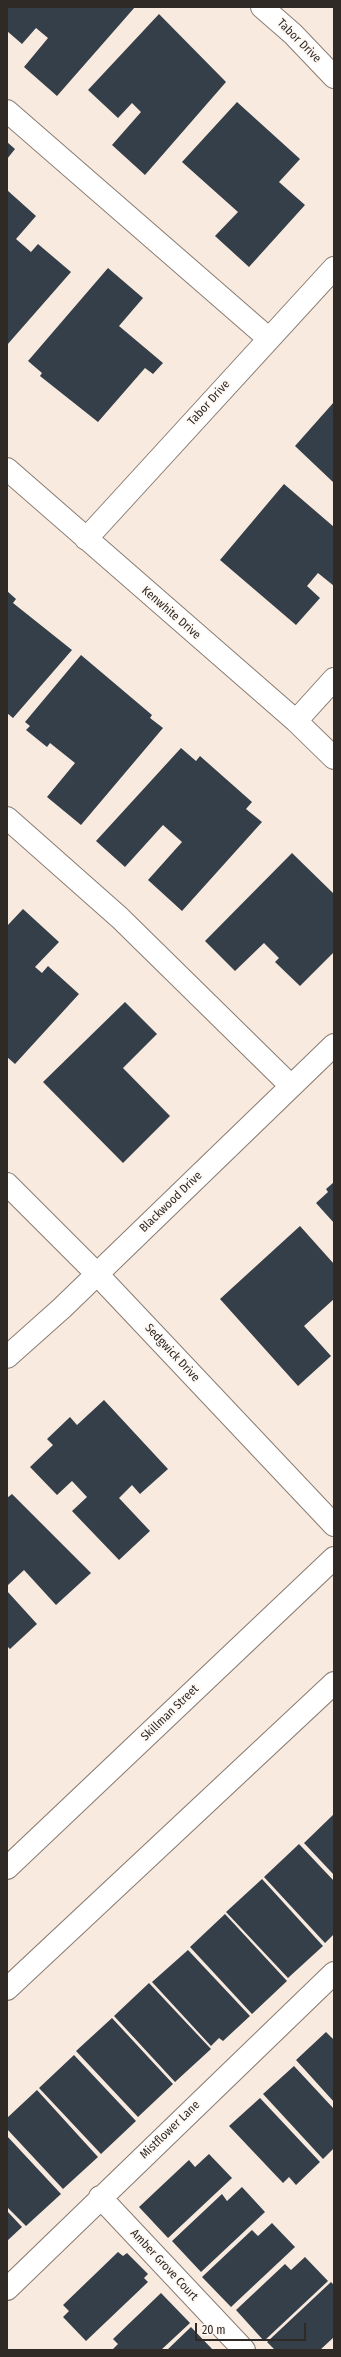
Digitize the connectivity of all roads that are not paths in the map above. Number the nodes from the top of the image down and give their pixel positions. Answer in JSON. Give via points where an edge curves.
{"nodes":[{"id":1,"x":262,"y":7,"type":"edge"},
{"id":2,"x":334,"y":77,"type":"edge"},
{"id":3,"x":7,"y":111,"type":"edge"},
{"id":4,"x":334,"y":268,"type":"edge"},
{"id":5,"x":268,"y":338,"type":"junction"},
{"id":6,"x":7,"y":469,"type":"edge"},
{"id":7,"x":86,"y":539,"type":"junction"},
{"id":8,"x":334,"y":679,"type":"edge"},
{"id":9,"x":296,"y":721,"type":"junction"},
{"id":10,"x":334,"y":758,"type":"edge"},
{"id":11,"x":7,"y":818,"type":"edge"},
{"id":12,"x":334,"y":1045,"type":"edge"},
{"id":13,"x":291,"y":1086,"type":"junction"},
{"id":14,"x":7,"y":1184,"type":"edge"},
{"id":15,"x":97,"y":1274,"type":"junction"},
{"id":16,"x":7,"y":1357,"type":"edge"},
{"id":17,"x":334,"y":1525,"type":"edge"},
{"id":18,"x":334,"y":1558,"type":"edge"},
{"id":19,"x":334,"y":1683,"type":"edge"},
{"id":20,"x":7,"y":1868,"type":"edge"},
{"id":21,"x":334,"y":1973,"type":"edge"},
{"id":22,"x":7,"y":1989,"type":"edge"},
{"id":23,"x":100,"y":2197,"type":"junction"},
{"id":24,"x":7,"y":2289,"type":"edge"},
{"id":25,"x":244,"y":2350,"type":"edge"}],
"edges":[{"from":1,"to":2,"type":"street","name":"Tabor Drive","via":[[294,34]]},
{"from":3,"to":5,"type":"street"},
{"from":4,"to":5,"type":"street","name":"Tabor Drive"},
{"from":5,"to":7,"type":"street","name":"Tabor Drive"},
{"from":6,"to":7,"type":"street","name":"Kenwhite Drive"},
{"from":7,"to":9,"type":"street","name":"Kenwhite Drive"},
{"from":8,"to":9,"type":"street"},
{"from":9,"to":10,"type":"street","name":"Kenwhite Drive"},
{"from":11,"to":13,"type":"street","via":[[120,918]]},
{"from":12,"to":13,"type":"street","name":"Blackwood Drive"},
{"from":13,"to":15,"type":"street","name":"Blackwood Drive"},
{"from":14,"to":15,"type":"street","name":"Sedgwick Drive"},
{"from":15,"to":16,"type":"street","name":"Blackwood Drive"},
{"from":15,"to":17,"type":"street","name":"Sedgwick Drive"},
{"from":18,"to":20,"type":"street","name":"Skillman Street"},
{"from":19,"to":22,"type":"street"},
{"from":21,"to":23,"type":"street","name":"Mistflower Lane"},
{"from":23,"to":24,"type":"street","name":"Mistflower Lane"},
{"from":23,"to":25,"type":"street","name":"Amber Grove Court"}]}
